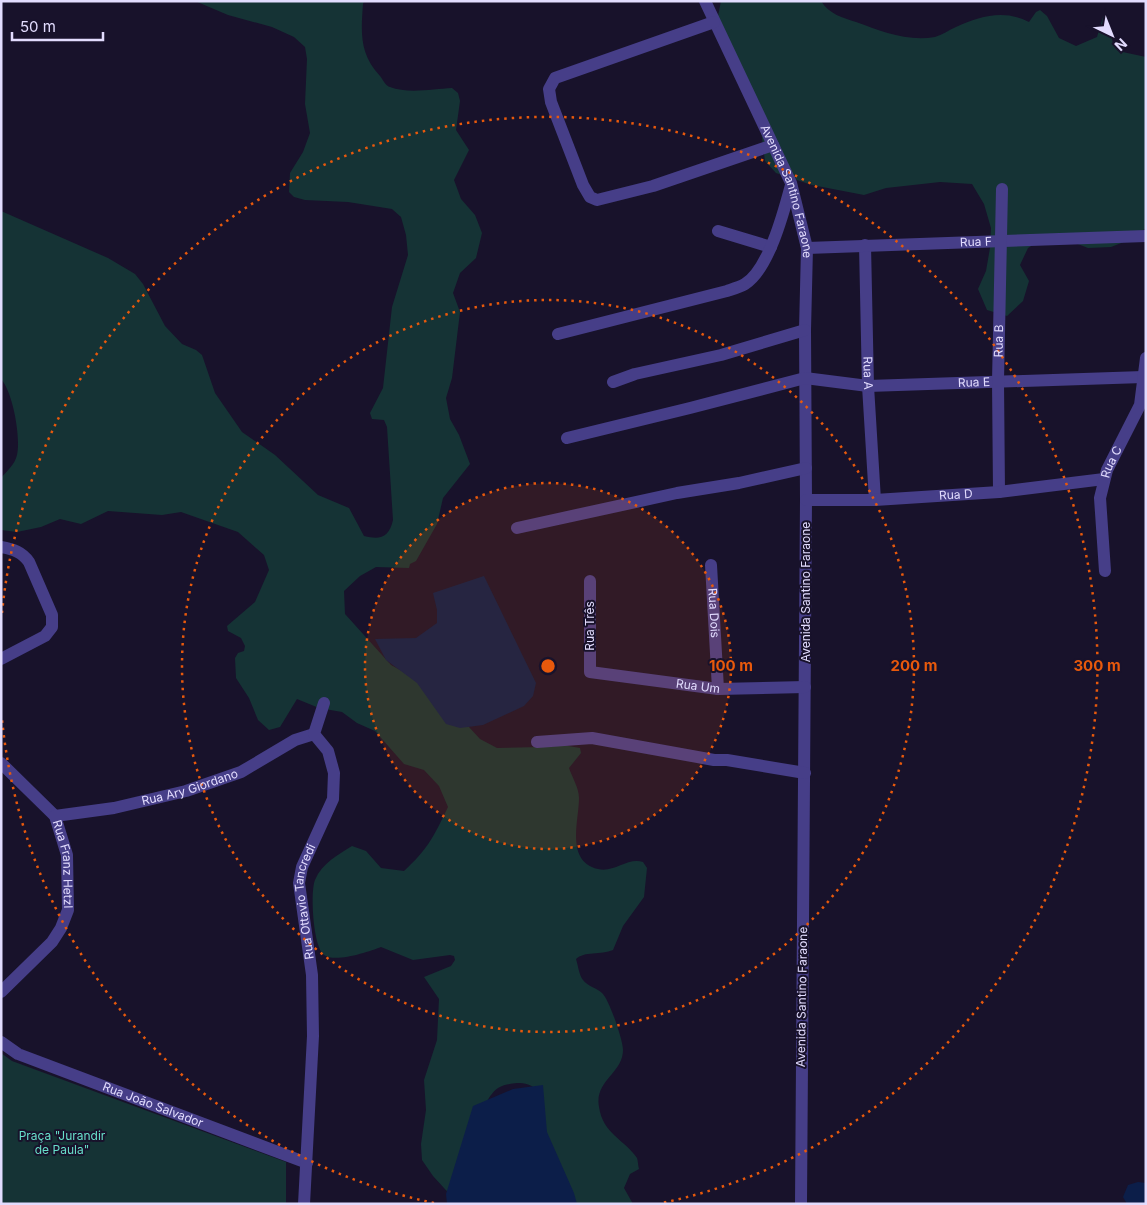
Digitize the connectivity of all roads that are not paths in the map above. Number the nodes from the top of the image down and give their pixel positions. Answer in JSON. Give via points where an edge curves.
{"nodes":[{"id":1,"x":704,"y":1,"type":"edge"},
{"id":2,"x":714,"y":22,"type":"junction"},
{"id":3,"x":773,"y":145,"type":"junction"},
{"id":4,"x":791,"y":182,"type":"junction"},
{"id":5,"x":1002,"y":189,"type":"dead end"},
{"id":6,"x":718,"y":230,"type":"dead end"},
{"id":7,"x":1146,"y":236,"type":"edge"},
{"id":8,"x":1000,"y":240,"type":"junction"},
{"id":9,"x":865,"y":245,"type":"junction"},
{"id":10,"x":771,"y":247,"type":"junction"},
{"id":11,"x":807,"y":248,"type":"junction"},
{"id":12,"x":804,"y":330,"type":"junction"},
{"id":13,"x":558,"y":334,"type":"dead end"},
{"id":14,"x":1146,"y":358,"type":"edge"},
{"id":15,"x":1143,"y":377,"type":"junction"},
{"id":16,"x":805,"y":378,"type":"junction"},
{"id":17,"x":998,"y":381,"type":"junction"},
{"id":18,"x":614,"y":382,"type":"dead end"},
{"id":19,"x":868,"y":386,"type":"junction"},
{"id":20,"x":567,"y":438,"type":"dead end"},
{"id":21,"x":806,"y":468,"type":"junction"},
{"id":22,"x":1104,"y":479,"type":"junction"},
{"id":23,"x":999,"y":492,"type":"junction"},
{"id":24,"x":806,"y":500,"type":"junction"},
{"id":25,"x":875,"y":500,"type":"junction"},
{"id":26,"x":517,"y":528,"type":"dead end"},
{"id":27,"x":6,"y":548,"type":"edge"},
{"id":28,"x":711,"y":565,"type":"dead end"},
{"id":29,"x":1105,"y":571,"type":"dead end"},
{"id":30,"x":590,"y":581,"type":"dead end"},
{"id":31,"x":1,"y":659,"type":"edge"},
{"id":32,"x":590,"y":672,"type":"joint"},
{"id":33,"x":806,"y":688,"type":"junction"},
{"id":34,"x":718,"y":689,"type":"junction"},
{"id":35,"x":324,"y":703,"type":"dead end"},
{"id":36,"x":314,"y":734,"type":"junction"},
{"id":37,"x":538,"y":742,"type":"dead end"},
{"id":38,"x":1,"y":763,"type":"edge"},
{"id":39,"x":805,"y":773,"type":"junction"},
{"id":40,"x":56,"y":816,"type":"junction"},
{"id":41,"x":1,"y":992,"type":"edge"},
{"id":42,"x":1,"y":1042,"type":"edge"},
{"id":43,"x":307,"y":1163,"type":"junction"},
{"id":44,"x":304,"y":1204,"type":"edge"},
{"id":45,"x":801,"y":1204,"type":"edge"}],
"edges":[{"from":1,"to":2,"type":"street","name":"Avenida Santino Faraone"},
{"from":2,"to":3,"type":"street","name":"Avenida Santino Faraone"},
{"from":2,"to":3,"type":"street","via":[[555,78],[549,89],[550,102],[583,185],[590,197],[597,200],[653,186]]},
{"from":3,"to":4,"type":"street","name":"Avenida Santino Faraone"},
{"from":4,"to":10,"type":"street"},
{"from":4,"to":11,"type":"street","name":"Avenida Santino Faraone"},
{"from":5,"to":8,"type":"street","name":"Rua B"},
{"from":6,"to":10,"type":"street"},
{"from":7,"to":8,"type":"street","name":"Rua F"},
{"from":8,"to":9,"type":"street","name":"Rua F"},
{"from":8,"to":17,"type":"street","name":"Rua B"},
{"from":9,"to":11,"type":"street","name":"Rua F"},
{"from":9,"to":19,"type":"street","name":"Rua A"},
{"from":10,"to":13,"type":"street","via":[[760,269],[746,284]]},
{"from":11,"to":12,"type":"street","name":"Avenida Santino Faraone"},
{"from":12,"to":16,"type":"street","name":"Avenida Santino Faraone"},
{"from":12,"to":18,"type":"street"},
{"from":14,"to":15,"type":"street","name":"Rua C"},
{"from":15,"to":17,"type":"street","name":"Rua E"},
{"from":15,"to":22,"type":"street","name":"Rua C","via":[[1140,405]]},
{"from":16,"to":19,"type":"street","name":"Rua E"},
{"from":16,"to":20,"type":"street"},
{"from":16,"to":21,"type":"street","name":"Avenida Santino Faraone"},
{"from":17,"to":19,"type":"street","name":"Rua E"},
{"from":17,"to":23,"type":"street","name":"Rua B"},
{"from":19,"to":25,"type":"street","name":"Rua A"},
{"from":21,"to":24,"type":"street","name":"Avenida Santino Faraone"},
{"from":21,"to":26,"type":"street"},
{"from":22,"to":23,"type":"street","name":"Rua D"},
{"from":22,"to":29,"type":"street","name":"Rua C","via":[[1100,498]]},
{"from":23,"to":25,"type":"street","name":"Rua D"},
{"from":24,"to":25,"type":"street","name":"Rua D"},
{"from":24,"to":33,"type":"street","name":"Avenida Santino Faraone"},
{"from":27,"to":31,"type":"street","via":[[24,556],[29,562],[52,615],[52,627],[45,636]]},
{"from":28,"to":34,"type":"street","name":"Rua Dois"},
{"from":30,"to":32,"type":"street","name":"Rua Três"},
{"from":32,"to":34,"type":"street","name":"Rua Um"},
{"from":33,"to":34,"type":"street","name":"Rua Um"},
{"from":33,"to":39,"type":"street","name":"Avenida Santino Faraone"},
{"from":35,"to":36,"type":"street"},
{"from":36,"to":40,"type":"street","name":"Rua Ary Giordano","via":[[295,740],[241,772],[186,791],[114,808]]},
{"from":36,"to":43,"type":"street","name":"Rua Ottavio Tancredi","via":[[328,751],[334,773],[333,799],[302,867],[299,883],[312,974],[313,1036]]},
{"from":37,"to":39,"type":"street","via":[[592,738]]},
{"from":38,"to":40,"type":"street","name":"Rua Franz Hetzl"},
{"from":39,"to":45,"type":"street","name":"Avenida Santino Faraone"},
{"from":40,"to":41,"type":"street","name":"Rua Franz Hetzl","via":[[67,855],[68,910],[52,942]]},
{"from":42,"to":43,"type":"street","name":"Rua João Salvador","via":[[18,1054]]},
{"from":43,"to":44,"type":"street","name":"Rua Ottavio Tancredi"}]}
